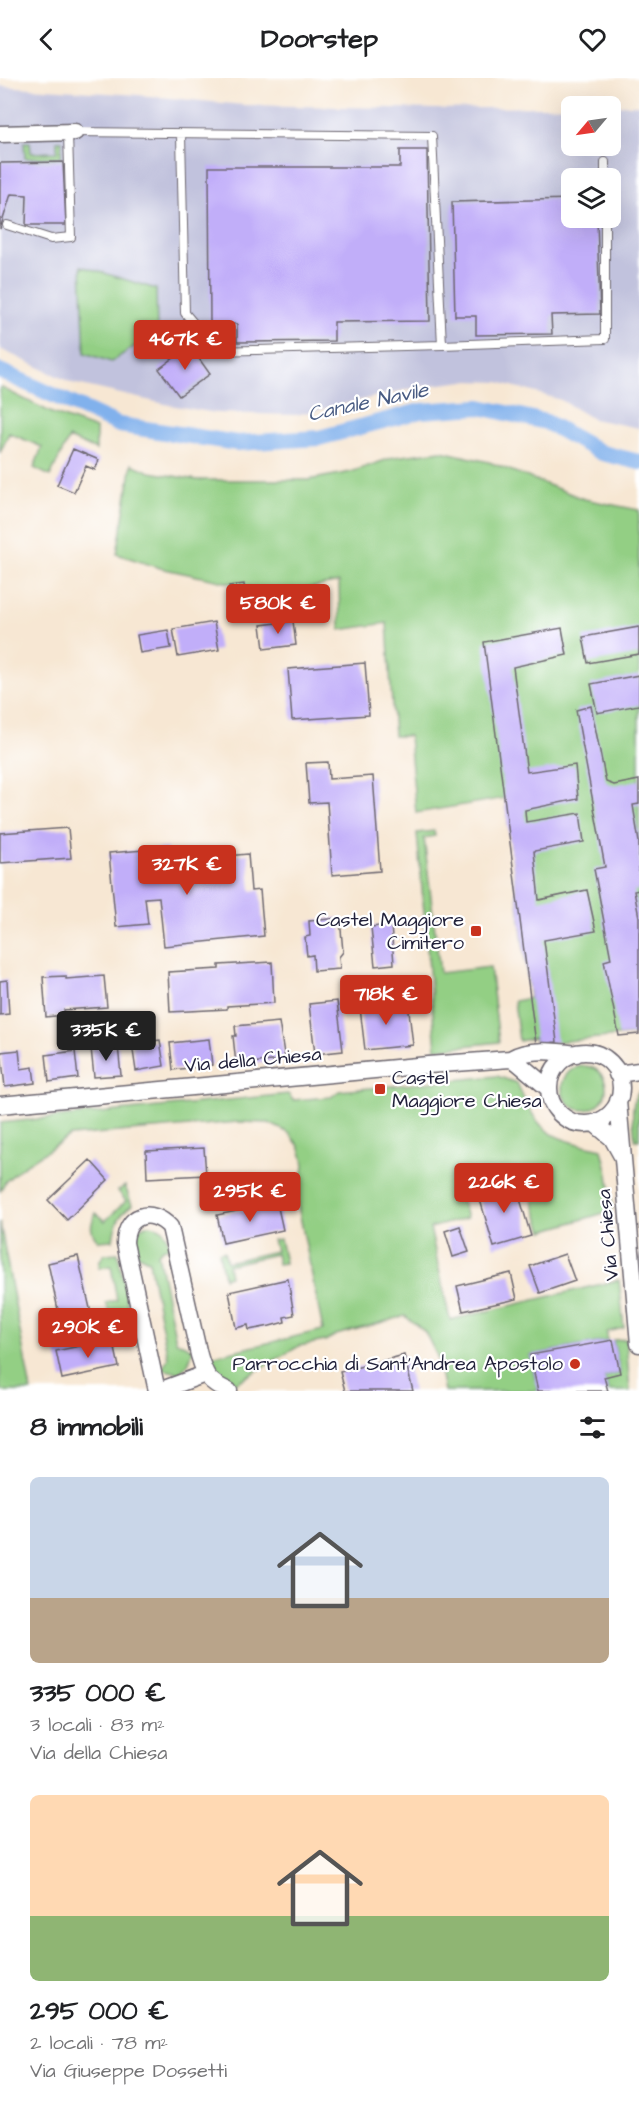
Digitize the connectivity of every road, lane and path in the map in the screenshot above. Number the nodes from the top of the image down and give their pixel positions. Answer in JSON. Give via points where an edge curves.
{"nodes":[{"id":1,"x":71,"y":133,"type":"junction"},
{"id":2,"x":0,"y":134,"type":"edge"},
{"id":3,"x":181,"y":135,"type":"junction"},
{"id":4,"x":604,"y":162,"type":"dead end"},
{"id":5,"x":604,"y":168,"type":"edge"},
{"id":6,"x":6,"y":225,"type":"dead end"},
{"id":7,"x":605,"y":228,"type":"edge"},
{"id":8,"x":442,"y":345,"type":"junction"},
{"id":9,"x":576,"y":1054,"type":"junction"},
{"id":10,"x":510,"y":1059,"type":"junction"},
{"id":11,"x":639,"y":1071,"type":"edge"},
{"id":12,"x":639,"y":1079,"type":"edge"},
{"id":13,"x":618,"y":1088,"type":"junction"},
{"id":14,"x":549,"y":1089,"type":"junction"},
{"id":15,"x":0,"y":1105,"type":"edge"},
{"id":16,"x":594,"y":1123,"type":"junction"},
{"id":17,"x":622,"y":1158,"type":"junction"},
{"id":18,"x":639,"y":1344,"type":"edge"},
{"id":19,"x":205,"y":1374,"type":"junction"},
{"id":20,"x":158,"y":1391,"type":"edge"},
{"id":21,"x":229,"y":1391,"type":"edge"}],
"edges":[{"from":1,"to":2,"type":"street"},
{"from":1,"to":3,"type":"lane"},
{"from":1,"to":6,"type":"lane","via":[[71,237],[51,239]]},
{"from":3,"to":8,"type":"lane","via":[[185,313],[217,351]]},
{"from":3,"to":8,"type":"lane","via":[[432,136]]},
{"from":4,"to":5,"type":"lane"},
{"from":7,"to":8,"type":"lane","via":[[605,339]]},
{"from":9,"to":10,"type":"street","name":"Via della Chiesa","via":[[552,1051],[517,1054]]},
{"from":9,"to":13,"type":"street","via":[[601,1056],[608,1062]]},
{"from":9,"to":14,"type":"street","via":[[556,1066]]},
{"from":10,"to":14,"type":"street"},
{"from":10,"to":15,"type":"street","name":"Via della Chiesa"},
{"from":11,"to":13,"type":"street"},
{"from":12,"to":13,"type":"street"},
{"from":13,"to":16,"type":"street","via":[[612,1111]]},
{"from":13,"to":17,"type":"street","name":"Via Chiesa"},
{"from":14,"to":16,"type":"street","via":[[550,1100],[563,1117],[572,1122]]},
{"from":16,"to":17,"type":"street","name":"Via Chiesa","via":[[612,1138]]},
{"from":17,"to":18,"type":"street","name":"Via Chiesa"},
{"from":19,"to":20,"type":"street"},
{"from":19,"to":20,"type":"street","via":[[170,1227],[157,1216],[142,1216],[129,1225],[125,1243]]},
{"from":19,"to":21,"type":"street"}]}
